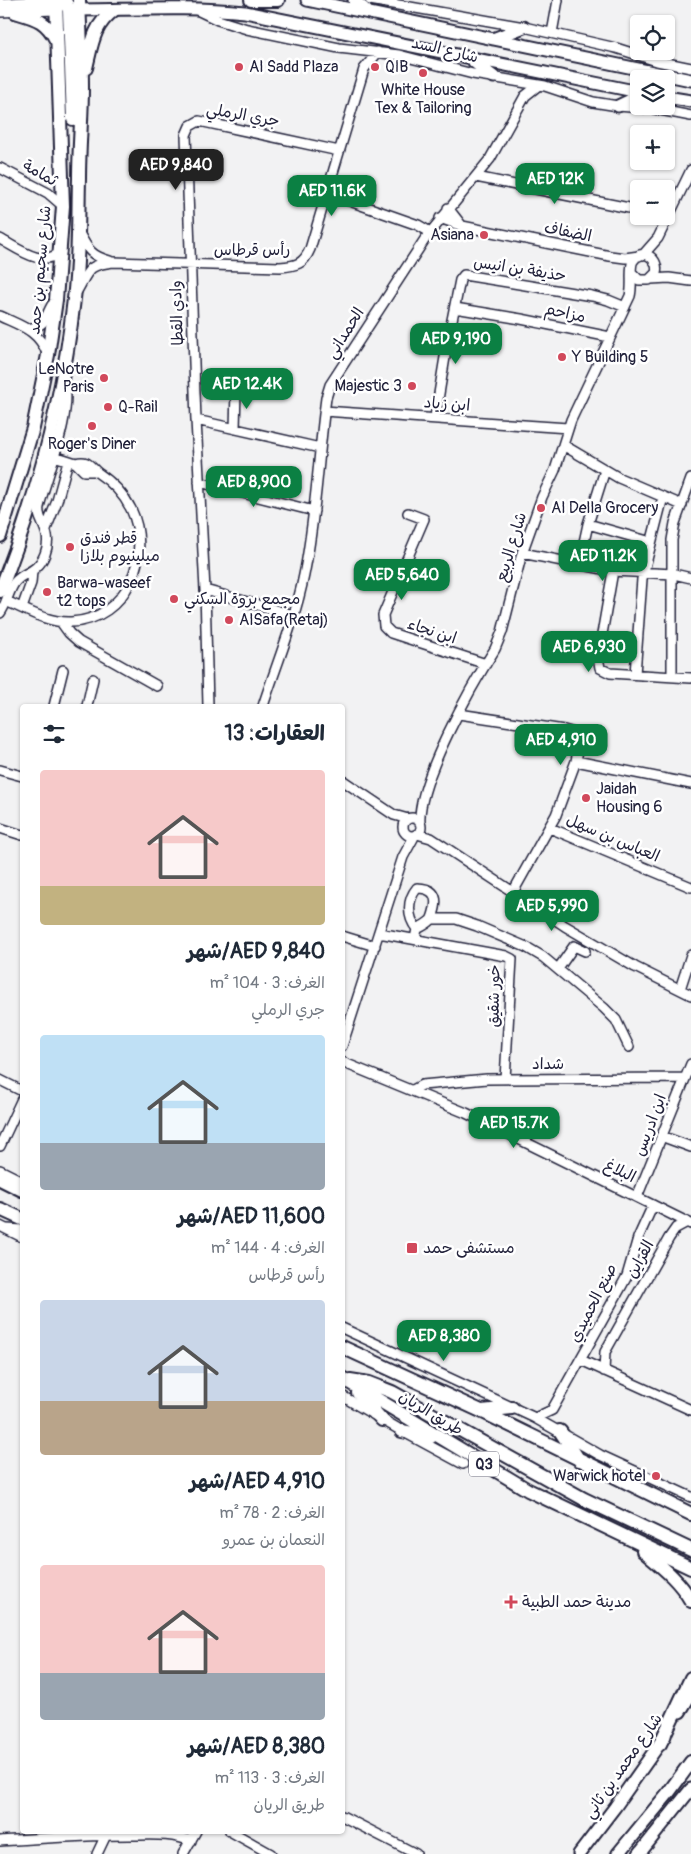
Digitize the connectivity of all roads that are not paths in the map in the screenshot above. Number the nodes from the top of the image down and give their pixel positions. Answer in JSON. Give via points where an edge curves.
{"nodes":[{"id":1,"x":251,"y":0,"type":"edge"},
{"id":2,"x":278,"y":0,"type":"edge"},
{"id":3,"x":308,"y":0,"type":"edge"},
{"id":4,"x":354,"y":0,"type":"edge"},
{"id":5,"x":370,"y":0,"type":"edge"},
{"id":6,"x":558,"y":0,"type":"edge"},
{"id":7,"x":67,"y":3,"type":"edge"},
{"id":8,"x":0,"y":5,"type":"edge"},
{"id":9,"x":194,"y":9,"type":"junction"},
{"id":10,"x":114,"y":10,"type":"junction"},
{"id":11,"x":0,"y":12,"type":"edge"},
{"id":12,"x":15,"y":12,"type":"junction"},
{"id":13,"x":370,"y":14,"type":"junction"},
{"id":14,"x":524,"y":27,"type":"junction"},
{"id":15,"x":552,"y":33,"type":"junction"},
{"id":16,"x":492,"y":39,"type":"junction"},
{"id":17,"x":58,"y":42,"type":"junction"},
{"id":18,"x":361,"y":50,"type":"junction"},
{"id":19,"x":378,"y":52,"type":"junction"},
{"id":20,"x":468,"y":58,"type":"junction"},
{"id":21,"x":691,"y":68,"type":"edge"},
{"id":22,"x":364,"y":70,"type":"junction"},
{"id":23,"x":494,"y":77,"type":"junction"},
{"id":24,"x":512,"y":80,"type":"junction"},
{"id":25,"x":691,"y":80,"type":"edge"},
{"id":26,"x":539,"y":85,"type":"junction"},
{"id":27,"x":82,"y":88,"type":"junction"},
{"id":28,"x":630,"y":92,"type":"edge"},
{"id":29,"x":675,"y":98,"type":"edge"},
{"id":30,"x":630,"y":99,"type":"edge"},
{"id":31,"x":691,"y":101,"type":"edge"},
{"id":32,"x":522,"y":102,"type":"junction"},
{"id":33,"x":618,"y":106,"type":"junction"},
{"id":34,"x":691,"y":116,"type":"edge"},
{"id":35,"x":80,"y":143,"type":"junction"},
{"id":36,"x":340,"y":151,"type":"junction"},
{"id":37,"x":0,"y":168,"type":"edge"},
{"id":38,"x":691,"y":170,"type":"edge"},
{"id":39,"x":476,"y":177,"type":"junction"},
{"id":40,"x":327,"y":193,"type":"junction"},
{"id":41,"x":675,"y":201,"type":"edge"},
{"id":42,"x":63,"y":206,"type":"junction"},
{"id":43,"x":448,"y":208,"type":"junction"},
{"id":44,"x":630,"y":208,"type":"edge"},
{"id":45,"x":440,"y":218,"type":"junction"},
{"id":46,"x":663,"y":225,"type":"edge"},
{"id":47,"x":462,"y":226,"type":"junction"},
{"id":48,"x":78,"y":231,"type":"junction"},
{"id":49,"x":427,"y":235,"type":"junction"},
{"id":50,"x":658,"y":238,"type":"junction"},
{"id":51,"x":0,"y":239,"type":"edge"},
{"id":52,"x":61,"y":252,"type":"junction"},
{"id":53,"x":641,"y":255,"type":"junction"},
{"id":54,"x":113,"y":262,"type":"junction"},
{"id":55,"x":656,"y":263,"type":"junction"},
{"id":56,"x":191,"y":264,"type":"junction"},
{"id":57,"x":632,"y":273,"type":"junction"},
{"id":58,"x":650,"y":279,"type":"junction"},
{"id":59,"x":687,"y":280,"type":"edge"},
{"id":60,"x":74,"y":296,"type":"junction"},
{"id":61,"x":630,"y":296,"type":"junction"},
{"id":62,"x":56,"y":300,"type":"junction"},
{"id":63,"x":625,"y":307,"type":"junction"},
{"id":64,"x":455,"y":308,"type":"junction"},
{"id":65,"x":0,"y":316,"type":"edge"},
{"id":66,"x":27,"y":329,"type":"junction"},
{"id":67,"x":610,"y":337,"type":"junction"},
{"id":68,"x":48,"y":355,"type":"junction"},
{"id":69,"x":63,"y":375,"type":"junction"},
{"id":70,"x":236,"y":390,"type":"dead end"},
{"id":71,"x":324,"y":411,"type":"junction"},
{"id":72,"x":435,"y":418,"type":"junction"},
{"id":73,"x":196,"y":420,"type":"junction"},
{"id":74,"x":568,"y":428,"type":"junction"},
{"id":75,"x":235,"y":429,"type":"junction"},
{"id":76,"x":563,"y":445,"type":"junction"},
{"id":77,"x":320,"y":448,"type":"junction"},
{"id":78,"x":54,"y":456,"type":"junction"},
{"id":79,"x":72,"y":462,"type":"junction"},
{"id":80,"x":605,"y":470,"type":"junction"},
{"id":81,"x":44,"y":475,"type":"junction"},
{"id":82,"x":691,"y":479,"type":"edge"},
{"id":83,"x":199,"y":482,"type":"junction"},
{"id":84,"x":663,"y":497,"type":"junction"},
{"id":85,"x":682,"y":505,"type":"junction"},
{"id":86,"x":314,"y":511,"type":"junction"},
{"id":87,"x":408,"y":513,"type":"dead end"},
{"id":88,"x":2,"y":524,"type":"edge"},
{"id":89,"x":588,"y":524,"type":"junction"},
{"id":90,"x":46,"y":529,"type":"junction"},
{"id":91,"x":0,"y":536,"type":"edge"},
{"id":92,"x":651,"y":542,"type":"junction"},
{"id":93,"x":522,"y":553,"type":"junction"},
{"id":94,"x":579,"y":565,"type":"junction"},
{"id":95,"x":32,"y":571,"type":"junction"},
{"id":96,"x":613,"y":572,"type":"junction"},
{"id":97,"x":644,"y":574,"type":"junction"},
{"id":98,"x":674,"y":574,"type":"junction"},
{"id":99,"x":691,"y":578,"type":"edge"},
{"id":100,"x":205,"y":590,"type":"junction"},
{"id":101,"x":3,"y":596,"type":"edge"},
{"id":102,"x":22,"y":608,"type":"junction"},
{"id":103,"x":0,"y":613,"type":"edge"},
{"id":104,"x":293,"y":615,"type":"junction"},
{"id":105,"x":62,"y":622,"type":"junction"},
{"id":106,"x":486,"y":664,"type":"junction"},
{"id":107,"x":63,"y":670,"type":"dead end"},
{"id":108,"x":636,"y":674,"type":"junction"},
{"id":109,"x":672,"y":676,"type":"junction"},
{"id":110,"x":691,"y":678,"type":"edge"},
{"id":111,"x":93,"y":680,"type":"dead end"},
{"id":112,"x":157,"y":686,"type":"dead end"},
{"id":113,"x":54,"y":704,"type":"edge"},
{"id":114,"x":87,"y":704,"type":"edge"},
{"id":115,"x":208,"y":704,"type":"edge"},
{"id":116,"x":264,"y":704,"type":"edge"},
{"id":117,"x":459,"y":714,"type":"junction"},
{"id":118,"x":576,"y":761,"type":"junction"},
{"id":119,"x":0,"y":770,"type":"edge"},
{"id":120,"x":20,"y":775,"type":"edge"},
{"id":121,"x":345,"y":782,"type":"edge"},
{"id":122,"x":691,"y":784,"type":"edge"},
{"id":123,"x":421,"y":807,"type":"junction"},
{"id":124,"x":394,"y":815,"type":"junction"},
{"id":125,"x":409,"y":818,"type":"junction"},
{"id":126,"x":421,"y":824,"type":"junction"},
{"id":127,"x":0,"y":828,"type":"edge"},
{"id":128,"x":550,"y":828,"type":"junction"},
{"id":129,"x":404,"y":830,"type":"junction"},
{"id":130,"x":20,"y":834,"type":"edge"},
{"id":131,"x":416,"y":835,"type":"junction"},
{"id":132,"x":431,"y":838,"type":"junction"},
{"id":133,"x":403,"y":857,"type":"junction"},
{"id":134,"x":691,"y":887,"type":"edge"},
{"id":135,"x":512,"y":892,"type":"junction"},
{"id":136,"x":432,"y":919,"type":"junction"},
{"id":137,"x":417,"y":929,"type":"junction"},
{"id":138,"x":379,"y":933,"type":"junction"},
{"id":139,"x":345,"y":937,"type":"edge"},
{"id":140,"x":415,"y":940,"type":"junction"},
{"id":141,"x":375,"y":946,"type":"junction"},
{"id":142,"x":585,"y":950,"type":"dead end"},
{"id":143,"x":691,"y":956,"type":"edge"},
{"id":144,"x":558,"y":968,"type":"junction"},
{"id":145,"x":680,"y":990,"type":"junction"},
{"id":146,"x":691,"y":994,"type":"edge"},
{"id":147,"x":345,"y":1037,"type":"edge"},
{"id":148,"x":629,"y":1047,"type":"dead end"},
{"id":149,"x":345,"y":1063,"type":"edge"},
{"id":150,"x":691,"y":1064,"type":"edge"},
{"id":151,"x":685,"y":1078,"type":"junction"},
{"id":152,"x":505,"y":1079,"type":"junction"},
{"id":153,"x":0,"y":1080,"type":"edge"},
{"id":154,"x":20,"y":1090,"type":"edge"},
{"id":155,"x":413,"y":1090,"type":"junction"},
{"id":156,"x":20,"y":1103,"type":"edge"},
{"id":157,"x":662,"y":1136,"type":"junction"},
{"id":158,"x":0,"y":1146,"type":"edge"},
{"id":159,"x":691,"y":1148,"type":"edge"},
{"id":160,"x":0,"y":1168,"type":"edge"},
{"id":161,"x":0,"y":1179,"type":"edge"},
{"id":162,"x":20,"y":1180,"type":"edge"},
{"id":163,"x":20,"y":1189,"type":"edge"},
{"id":164,"x":637,"y":1197,"type":"junction"},
{"id":165,"x":652,"y":1205,"type":"junction"},
{"id":166,"x":0,"y":1209,"type":"edge"},
{"id":167,"x":20,"y":1219,"type":"edge"},
{"id":168,"x":689,"y":1223,"type":"edge"},
{"id":169,"x":2,"y":1229,"type":"edge"},
{"id":170,"x":20,"y":1230,"type":"edge"},
{"id":171,"x":20,"y":1236,"type":"edge"},
{"id":172,"x":345,"y":1329,"type":"edge"},
{"id":173,"x":345,"y":1348,"type":"edge"},
{"id":174,"x":581,"y":1360,"type":"junction"},
{"id":175,"x":604,"y":1371,"type":"junction"},
{"id":176,"x":345,"y":1378,"type":"edge"},
{"id":177,"x":345,"y":1379,"type":"edge"},
{"id":178,"x":345,"y":1380,"type":"edge"},
{"id":179,"x":345,"y":1398,"type":"edge"},
{"id":180,"x":512,"y":1408,"type":"junction"},
{"id":181,"x":552,"y":1410,"type":"junction"},
{"id":182,"x":691,"y":1410,"type":"edge"},
{"id":183,"x":481,"y":1411,"type":"junction"},
{"id":184,"x":535,"y":1418,"type":"junction"},
{"id":185,"x":382,"y":1420,"type":"junction"},
{"id":186,"x":558,"y":1429,"type":"junction"},
{"id":187,"x":402,"y":1431,"type":"junction"},
{"id":188,"x":449,"y":1444,"type":"junction"},
{"id":189,"x":579,"y":1460,"type":"junction"},
{"id":190,"x":463,"y":1464,"type":"dead end"},
{"id":191,"x":691,"y":1497,"type":"edge"},
{"id":192,"x":584,"y":1499,"type":"junction"},
{"id":193,"x":687,"y":1511,"type":"edge"},
{"id":194,"x":630,"y":1540,"type":"junction"},
{"id":195,"x":691,"y":1542,"type":"edge"},
{"id":196,"x":691,"y":1550,"type":"edge"},
{"id":197,"x":691,"y":1568,"type":"edge"},
{"id":198,"x":691,"y":1601,"type":"edge"},
{"id":199,"x":691,"y":1678,"type":"edge"},
{"id":200,"x":691,"y":1694,"type":"edge"},
{"id":201,"x":660,"y":1744,"type":"junction"},
{"id":202,"x":691,"y":1762,"type":"edge"},
{"id":203,"x":691,"y":1789,"type":"edge"},
{"id":204,"x":345,"y":1818,"type":"edge"},
{"id":205,"x":194,"y":1834,"type":"edge"},
{"id":206,"x":235,"y":1834,"type":"edge"},
{"id":207,"x":106,"y":1835,"type":"junction"},
{"id":208,"x":0,"y":1841,"type":"edge"},
{"id":209,"x":191,"y":1841,"type":"junction"},
{"id":210,"x":266,"y":1853,"type":"edge"},
{"id":211,"x":97,"y":1854,"type":"edge"},
{"id":212,"x":184,"y":1854,"type":"edge"},
{"id":213,"x":416,"y":1854,"type":"edge"},
{"id":214,"x":579,"y":1854,"type":"edge"},
{"id":215,"x":618,"y":1854,"type":"edge"},
{"id":216,"x":639,"y":1854,"type":"edge"}],
"edges":[{"from":1,"to":2,"type":"highway"},
{"from":3,"to":13,"type":"main road","name":"شارع السد"},
{"from":4,"to":13,"type":"main road"},
{"from":5,"to":14,"type":"street"},
{"from":6,"to":15,"type":"street"},
{"from":7,"to":8,"type":"highway"},
{"from":7,"to":10,"type":"main road","name":"شارع السد"},
{"from":7,"to":12,"type":"street"},
{"from":7,"to":17,"type":"highway","name":"شارع سحيم بن حمد"},
{"from":7,"to":27,"type":"highway","name":"شارع سحيم بن حمد"},
{"from":7,"to":35,"type":"highway","via":[[73,113]]},
{"from":9,"to":10,"type":"main road","name":"شارع السد"},
{"from":9,"to":18,"type":"street","name":"شارع السد","via":[[246,29]]},
{"from":9,"to":20,"type":"main road","name":"شارع السد","via":[[269,16]]},
{"from":10,"to":27,"type":"highway","via":[[103,18],[97,28]]},
{"from":11,"to":12,"type":"street"},
{"from":12,"to":17,"type":"highway","via":[[43,22]]},
{"from":13,"to":16,"type":"main road","name":"شارع السد"},
{"from":14,"to":15,"type":"street"},
{"from":14,"to":16,"type":"main road"},
{"from":15,"to":21,"type":"street"},
{"from":16,"to":25,"type":"main road","name":"شارع السد"},
{"from":17,"to":42,"type":"highway","name":"شارع سحيم بن حمد"},
{"from":18,"to":19,"type":"street","name":"شارع السد"},
{"from":18,"to":22,"type":"street"},
{"from":19,"to":22,"type":"street"},
{"from":19,"to":23,"type":"street","name":"شارع السد"},
{"from":20,"to":23,"type":"main road"},
{"from":20,"to":28,"type":"main road","name":"شارع السد"},
{"from":22,"to":36,"type":"street","name":"رأس قرطاس"},
{"from":23,"to":24,"type":"street","name":"شارع السد"},
{"from":24,"to":26,"type":"street","name":"شارع السد"},
{"from":24,"to":32,"type":"street","via":[[521,90]]},
{"from":26,"to":32,"type":"street","name":"الحمداني"},
{"from":26,"to":33,"type":"street","name":"شارع السد","via":[[593,102]]},
{"from":27,"to":35,"type":"highway","name":"شارع سحيم بن حمد"},
{"from":29,"to":31,"type":"main road"},
{"from":30,"to":33,"type":"main road"},
{"from":32,"to":39,"type":"street","name":"الحمداني","via":[[490,159]]},
{"from":33,"to":34,"type":"street","name":"شارع السد"},
{"from":35,"to":48,"type":"highway","name":"شارع سحيم بن حمد"},
{"from":36,"to":40,"type":"street","name":"رأس قرطاس"},
{"from":36,"to":56,"type":"street","name":"جري الرملي","via":[[199,121],[190,126],[186,142]]},
{"from":37,"to":42,"type":"street","name":"ثمامة","via":[[48,193]]},
{"from":38,"to":41,"type":"street"},
{"from":39,"to":43,"type":"street","name":"الحمداني"},
{"from":39,"to":44,"type":"street"},
{"from":40,"to":49,"type":"street","via":[[410,223]]},
{"from":40,"to":56,"type":"street","name":"رأس قرطاس","via":[[307,257],[299,265],[280,268]]},
{"from":42,"to":52,"type":"highway","name":"شارع سحيم بن حمد"},
{"from":43,"to":45,"type":"street","name":"الحمداني"},
{"from":43,"to":47,"type":"street"},
{"from":45,"to":47,"type":"street","name":"الضفاف"},
{"from":45,"to":49,"type":"street","name":"الحمداني"},
{"from":46,"to":50,"type":"street"},
{"from":47,"to":53,"type":"street","name":"الضفاف","via":[[617,257]]},
{"from":48,"to":54,"type":"street","name":"رأس قرطاس","via":[[93,255]]},
{"from":48,"to":60,"type":"highway","name":"شارع سحيم بن حمد"},
{"from":49,"to":71,"type":"street","name":"الحمداني","via":[[330,386]]},
{"from":50,"to":53,"type":"street"},
{"from":50,"to":55,"type":"street"},
{"from":51,"to":52,"type":"street","via":[[40,259],[49,259]]},
{"from":52,"to":62,"type":"highway","name":"شارع سحيم بن حمد"},
{"from":53,"to":55,"type":"street","via":[[650,256]]},
{"from":53,"to":57,"type":"street","via":[[631,265]]},
{"from":54,"to":56,"type":"street","name":"رأس قرطاس"},
{"from":54,"to":60,"type":"street","name":"رأس قرطاس","via":[[91,268]]},
{"from":55,"to":58,"type":"street","via":[[656,273]]},
{"from":55,"to":59,"type":"street","via":[[666,272]]},
{"from":56,"to":73,"type":"street","name":"وادي القطا"},
{"from":57,"to":58,"type":"street","via":[[639,280]]},
{"from":57,"to":61,"type":"street","name":"شارع الربيع"},
{"from":58,"to":59,"type":"street"},
{"from":58,"to":61,"type":"street","name":"شارع الربيع"},
{"from":60,"to":69,"type":"highway","name":"شارع سحيم بن حمد"},
{"from":61,"to":63,"type":"street","name":"شارع الربيع"},
{"from":62,"to":66,"type":"street","via":[[43,323]]},
{"from":62,"to":68,"type":"highway","name":"شارع سحيم بن حمد"},
{"from":63,"to":64,"type":"street","name":"حذيفة بن انيس","via":[[592,296],[469,275],[460,280]]},
{"from":63,"to":67,"type":"street","name":"شارع الربيع"},
{"from":64,"to":67,"type":"street","name":"مزاحم"},
{"from":64,"to":72,"type":"street","name":"حذيفة بن انيس"},
{"from":65,"to":66,"type":"street"},
{"from":66,"to":68,"type":"street","via":[[40,339]]},
{"from":67,"to":74,"type":"street","name":"شارع الربيع"},
{"from":68,"to":88,"type":"highway","name":"شارع سحيم بن حمد","via":[[31,436]]},
{"from":69,"to":78,"type":"street","name":"شارع سحيم بن حمد","via":[[66,399]]},
{"from":69,"to":81,"type":"highway","name":"شارع سحيم بن حمد"},
{"from":70,"to":75,"type":"street"},
{"from":71,"to":72,"type":"street","name":"ابن زياد"},
{"from":71,"to":77,"type":"street","name":"الحمداني"},
{"from":72,"to":74,"type":"street","name":"ابن زياد"},
{"from":73,"to":75,"type":"street"},
{"from":73,"to":83,"type":"street","name":"وادي القطا"},
{"from":74,"to":76,"type":"street","name":"شارع الربيع"},
{"from":75,"to":77,"type":"street"},
{"from":76,"to":80,"type":"street"},
{"from":76,"to":93,"type":"street","name":"شارع الربيع"},
{"from":77,"to":86,"type":"street","name":"الحمداني"},
{"from":78,"to":79,"type":"street"},
{"from":78,"to":81,"type":"street","name":"شارع سحيم بن حمد"},
{"from":79,"to":90,"type":"street"},
{"from":79,"to":105,"type":"street","via":[[84,470],[95,471],[115,486],[131,508],[138,535],[137,562],[124,594],[107,610],[86,620]]},
{"from":80,"to":84,"type":"street"},
{"from":80,"to":89,"type":"street"},
{"from":81,"to":90,"type":"street","name":"شارع سحيم بن حمد","via":[[38,511]]},
{"from":81,"to":101,"type":"highway","name":"شارع سحيم بن حمد"},
{"from":82,"to":85,"type":"street"},
{"from":83,"to":86,"type":"street"},
{"from":83,"to":100,"type":"street","name":"وادي القطا"},
{"from":84,"to":85,"type":"street"},
{"from":84,"to":92,"type":"street"},
{"from":85,"to":98,"type":"street","via":[[672,540]]},
{"from":86,"to":104,"type":"street","name":"الحمداني","via":[[304,578]]},
{"from":87,"to":106,"type":"street","name":"ابن نجاء","via":[[424,519],[383,615],[384,626],[391,633]]},
{"from":88,"to":91,"type":"highway","name":"شارع سحيم بن حمد"},
{"from":89,"to":92,"type":"street"},
{"from":89,"to":94,"type":"street"},
{"from":90,"to":95,"type":"street","name":"شارع سحيم بن حمد","via":[[46,552]]},
{"from":92,"to":97,"type":"street"},
{"from":93,"to":94,"type":"street"},
{"from":93,"to":106,"type":"street","name":"شارع الربيع","via":[[502,632]]},
{"from":94,"to":96,"type":"street"},
{"from":95,"to":101,"type":"street","name":"شارع سحيم بن حمد","via":[[15,582]]},
{"from":95,"to":102,"type":"street"},
{"from":96,"to":97,"type":"street"},
{"from":96,"to":108,"type":"street","via":[[598,661],[606,672]]},
{"from":97,"to":98,"type":"street"},
{"from":97,"to":108,"type":"street"},
{"from":98,"to":99,"type":"street"},
{"from":98,"to":109,"type":"street"},
{"from":100,"to":104,"type":"street"},
{"from":100,"to":115,"type":"street","name":"وادي القطا"},
{"from":101,"to":102,"type":"street"},
{"from":101,"to":103,"type":"street","name":"شارع سحيم بن حمد"},
{"from":102,"to":105,"type":"street"},
{"from":104,"to":116,"type":"street","name":"الحمداني"},
{"from":105,"to":112,"type":"street","via":[[79,642]]},
{"from":106,"to":117,"type":"street","name":"شارع الربيع"},
{"from":107,"to":113,"type":"street"},
{"from":108,"to":109,"type":"street"},
{"from":109,"to":110,"type":"street"},
{"from":111,"to":114,"type":"street"},
{"from":117,"to":118,"type":"street","via":[[571,732],[579,745]]},
{"from":117,"to":123,"type":"street","name":"شارع الربيع","via":[[441,748]]},
{"from":118,"to":122,"type":"street"},
{"from":118,"to":128,"type":"street"},
{"from":119,"to":120,"type":"street"},
{"from":121,"to":124,"type":"street"},
{"from":123,"to":125,"type":"street","name":"شارع الربيع"},
{"from":123,"to":126,"type":"street","name":"شارع الربيع"},
{"from":124,"to":125,"type":"street"},
{"from":124,"to":129,"type":"street"},
{"from":125,"to":126,"type":"street"},
{"from":125,"to":129,"type":"street"},
{"from":126,"to":131,"type":"street"},
{"from":126,"to":132,"type":"street"},
{"from":127,"to":130,"type":"street"},
{"from":128,"to":134,"type":"street","name":"العباس بن سهل"},
{"from":128,"to":135,"type":"street"},
{"from":129,"to":131,"type":"street"},
{"from":129,"to":133,"type":"street"},
{"from":131,"to":132,"type":"street"},
{"from":131,"to":133,"type":"street"},
{"from":132,"to":135,"type":"street"},
{"from":133,"to":138,"type":"street"},
{"from":135,"to":145,"type":"street","via":[[635,967]]},
{"from":136,"to":137,"type":"street"},
{"from":136,"to":137,"type":"street","via":[[436,896],[426,888],[417,888],[412,896],[409,916]]},
{"from":136,"to":144,"type":"street","via":[[456,919],[478,926],[526,947]]},
{"from":137,"to":140,"type":"street"},
{"from":138,"to":140,"type":"street","name":"خور شقيق"},
{"from":138,"to":141,"type":"street"},
{"from":139,"to":141,"type":"street"},
{"from":140,"to":152,"type":"street","name":"خور شقيق","via":[[512,959]]},
{"from":141,"to":147,"type":"street"},
{"from":142,"to":144,"type":"street","via":[[572,948]]},
{"from":143,"to":145,"type":"street"},
{"from":144,"to":148,"type":"street","via":[[616,1020]]},
{"from":145,"to":146,"type":"street"},
{"from":149,"to":155,"type":"street","name":"البلاغ"},
{"from":150,"to":151,"type":"street","name":"ابن ادريس"},
{"from":151,"to":152,"type":"street","name":"شداد"},
{"from":151,"to":157,"type":"street","name":"ابن ادريس"},
{"from":152,"to":155,"type":"street","name":"شداد","via":[[422,1085]]},
{"from":153,"to":154,"type":"street"},
{"from":155,"to":164,"type":"street","name":"البلاغ"},
{"from":156,"to":158,"type":"street"},
{"from":157,"to":159,"type":"street"},
{"from":157,"to":164,"type":"street","name":"ابن ادريس"},
{"from":160,"to":162,"type":"street"},
{"from":161,"to":163,"type":"highway"},
{"from":164,"to":165,"type":"street","name":"البلاغ"},
{"from":165,"to":168,"type":"street","name":"البلاغ"},
{"from":165,"to":174,"type":"street","name":"صنع الحميدي","via":[[624,1282]]},
{"from":166,"to":167,"type":"highway"},
{"from":168,"to":175,"type":"street","name":"القراين","via":[[676,1228],[660,1254],[605,1352]]},
{"from":169,"to":170,"type":"street"},
{"from":169,"to":171,"type":"street"},
{"from":172,"to":180,"type":"street"},
{"from":173,"to":183,"type":"highway","name":"طريق الريان"},
{"from":174,"to":175,"type":"street"},
{"from":174,"to":181,"type":"street","name":"صنع الحميدي"},
{"from":175,"to":182,"type":"street"},
{"from":176,"to":192,"type":"highway","via":[[392,1392]]},
{"from":177,"to":188,"type":"highway","name":"طريق الريان","number":"Q3"},
{"from":178,"to":185,"type":"highway"},
{"from":179,"to":185,"type":"street","name":"طريق الريان"},
{"from":180,"to":183,"type":"highway"},
{"from":180,"to":184,"type":"street"},
{"from":181,"to":184,"type":"street"},
{"from":181,"to":186,"type":"street"},
{"from":183,"to":189,"type":"highway","name":"طريق الريان"},
{"from":184,"to":186,"type":"street"},
{"from":185,"to":187,"type":"street","name":"طريق الريان"},
{"from":186,"to":189,"type":"highway"},
{"from":186,"to":191,"type":"street","via":[[600,1455]]},
{"from":187,"to":188,"type":"highway"},
{"from":187,"to":190,"type":"street","name":"طريق الريان"},
{"from":188,"to":194,"type":"highway","name":"طريق الريان","number":"Q3","via":[[528,1490]]},
{"from":189,"to":193,"type":"highway","name":"طريق الريان"},
{"from":192,"to":195,"type":"highway"},
{"from":192,"to":196,"type":"highway"},
{"from":194,"to":197,"type":"highway","name":"طريق الريان","number":"Q3"},
{"from":194,"to":198,"type":"highway","via":[[674,1577]]},
{"from":199,"to":201,"type":"highway"},
{"from":200,"to":201,"type":"main road","name":"شارع محمد بن ثاني"},
{"from":201,"to":214,"type":"main road","name":"شارع محمد بن ثاني"},
{"from":202,"to":215,"type":"highway"},
{"from":203,"to":216,"type":"main road"},
{"from":204,"to":213,"type":"street"},
{"from":205,"to":209,"type":"street"},
{"from":206,"to":210,"type":"street"},
{"from":207,"to":208,"type":"street"},
{"from":207,"to":209,"type":"street","via":[[167,1835]]},
{"from":207,"to":211,"type":"street"},
{"from":209,"to":212,"type":"street"}]}
